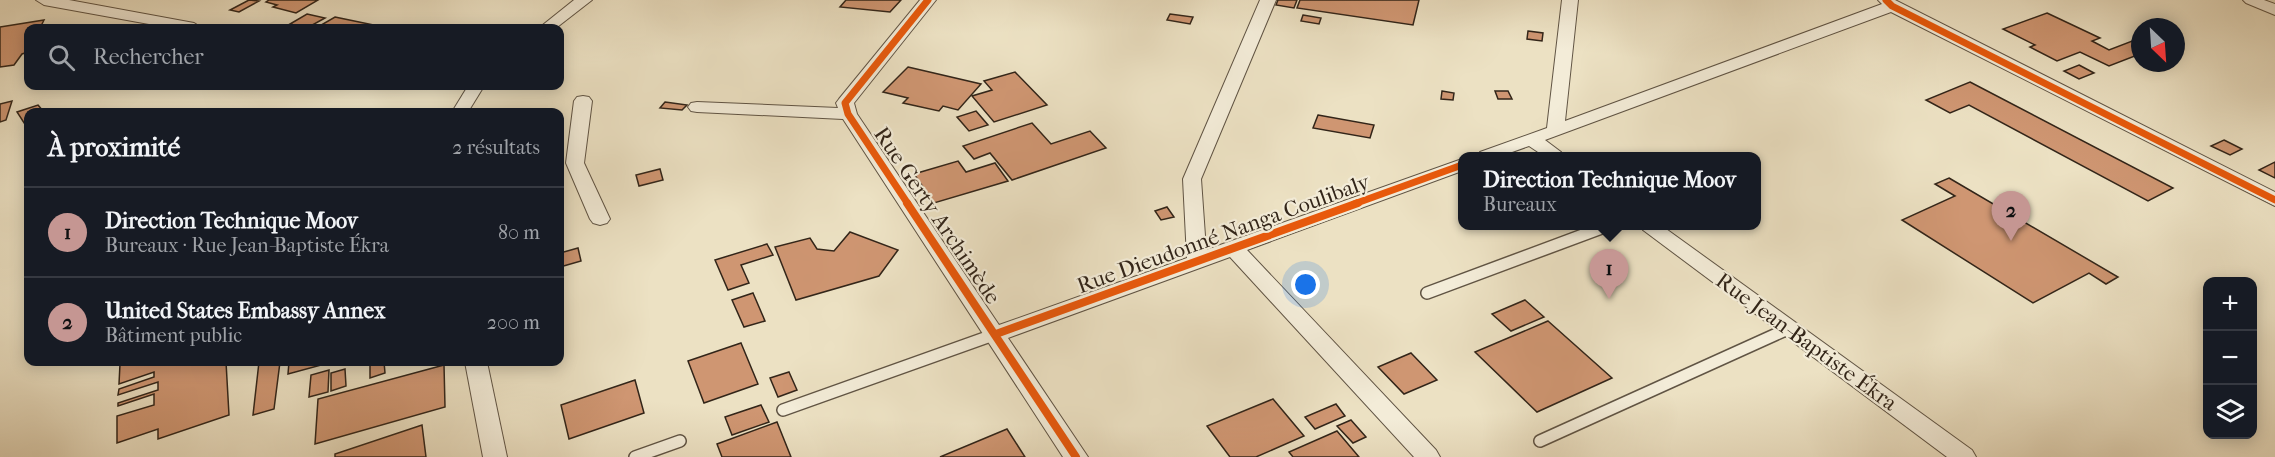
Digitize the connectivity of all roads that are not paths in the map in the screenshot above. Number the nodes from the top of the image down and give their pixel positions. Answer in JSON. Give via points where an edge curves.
{"nodes":[{"id":1,"x":44,"y":0,"type":"edge"},
{"id":2,"x":584,"y":0,"type":"edge"},
{"id":3,"x":928,"y":0,"type":"edge"},
{"id":4,"x":1268,"y":0,"type":"edge"},
{"id":5,"x":1570,"y":0,"type":"edge"},
{"id":6,"x":2252,"y":0,"type":"edge"},
{"id":7,"x":1889,"y":3,"type":"edge"},
{"id":8,"x":2275,"y":10,"type":"edge"},
{"id":9,"x":173,"y":24,"type":"edge"},
{"id":10,"x":552,"y":24,"type":"edge"},
{"id":11,"x":474,"y":90,"type":"edge"},
{"id":12,"x":583,"y":100,"type":"dead end"},
{"id":13,"x":697,"y":107,"type":"dead end"},
{"id":14,"x":462,"y":108,"type":"edge"},
{"id":15,"x":848,"y":114,"type":"junction"},
{"id":16,"x":1555,"y":131,"type":"junction"},
{"id":17,"x":1532,"y":140,"type":"junction"},
{"id":18,"x":1498,"y":152,"type":"edge"},
{"id":19,"x":1549,"y":152,"type":"edge"},
{"id":20,"x":567,"y":165,"type":"edge"},
{"id":21,"x":1458,"y":166,"type":"edge"},
{"id":22,"x":2275,"y":200,"type":"edge"},
{"id":23,"x":600,"y":219,"type":"dead end"},
{"id":24,"x":1594,"y":230,"type":"edge"},
{"id":25,"x":1657,"y":230,"type":"edge"},
{"id":26,"x":1233,"y":248,"type":"junction"},
{"id":27,"x":1197,"y":262,"type":"junction"},
{"id":28,"x":1427,"y":293,"type":"dead end"},
{"id":29,"x":1790,"y":328,"type":"junction"},
{"id":30,"x":996,"y":334,"type":"junction"},
{"id":31,"x":477,"y":366,"type":"edge"},
{"id":32,"x":783,"y":410,"type":"dead end"},
{"id":33,"x":680,"y":441,"type":"dead end"},
{"id":34,"x":1540,"y":441,"type":"dead end"},
{"id":35,"x":495,"y":457,"type":"edge"},
{"id":36,"x":635,"y":457,"type":"edge"},
{"id":37,"x":1076,"y":457,"type":"edge"},
{"id":38,"x":1428,"y":457,"type":"edge"},
{"id":39,"x":1964,"y":457,"type":"edge"}],
"edges":[{"from":1,"to":9,"type":"street"},
{"from":2,"to":10,"type":"street"},
{"from":3,"to":15,"type":"street","name":"Rue Gerty Archimède","via":[[844,103]]},
{"from":4,"to":27,"type":"street","via":[[1192,179]]},
{"from":5,"to":16,"type":"street"},
{"from":6,"to":8,"type":"street"},
{"from":7,"to":16,"type":"street"},
{"from":7,"to":22,"type":"street"},
{"from":11,"to":14,"type":"street"},
{"from":12,"to":20,"type":"street"},
{"from":13,"to":15,"type":"street"},
{"from":15,"to":30,"type":"street","name":"Rue Gerty Archimède"},
{"from":16,"to":17,"type":"street"},
{"from":17,"to":18,"type":"street"},
{"from":17,"to":19,"type":"street"},
{"from":20,"to":23,"type":"street"},
{"from":21,"to":26,"type":"street","name":"Rue Dieudonné Nanga Coulibaly"},
{"from":24,"to":28,"type":"lane"},
{"from":25,"to":29,"type":"street","name":"Rue Jean-Baptiste Ékra"},
{"from":26,"to":27,"type":"street","name":"Rue Dieudonné Nanga Coulibaly"},
{"from":26,"to":38,"type":"street"},
{"from":27,"to":30,"type":"street","name":"Rue Dieudonné Nanga Coulibaly"},
{"from":29,"to":34,"type":"lane"},
{"from":29,"to":39,"type":"street","name":"Rue Jean-Baptiste Ékra"},
{"from":30,"to":32,"type":"lane"},
{"from":30,"to":37,"type":"street","name":"Rue Gerty Archimède"},
{"from":31,"to":35,"type":"street"},
{"from":33,"to":36,"type":"lane"}]}
